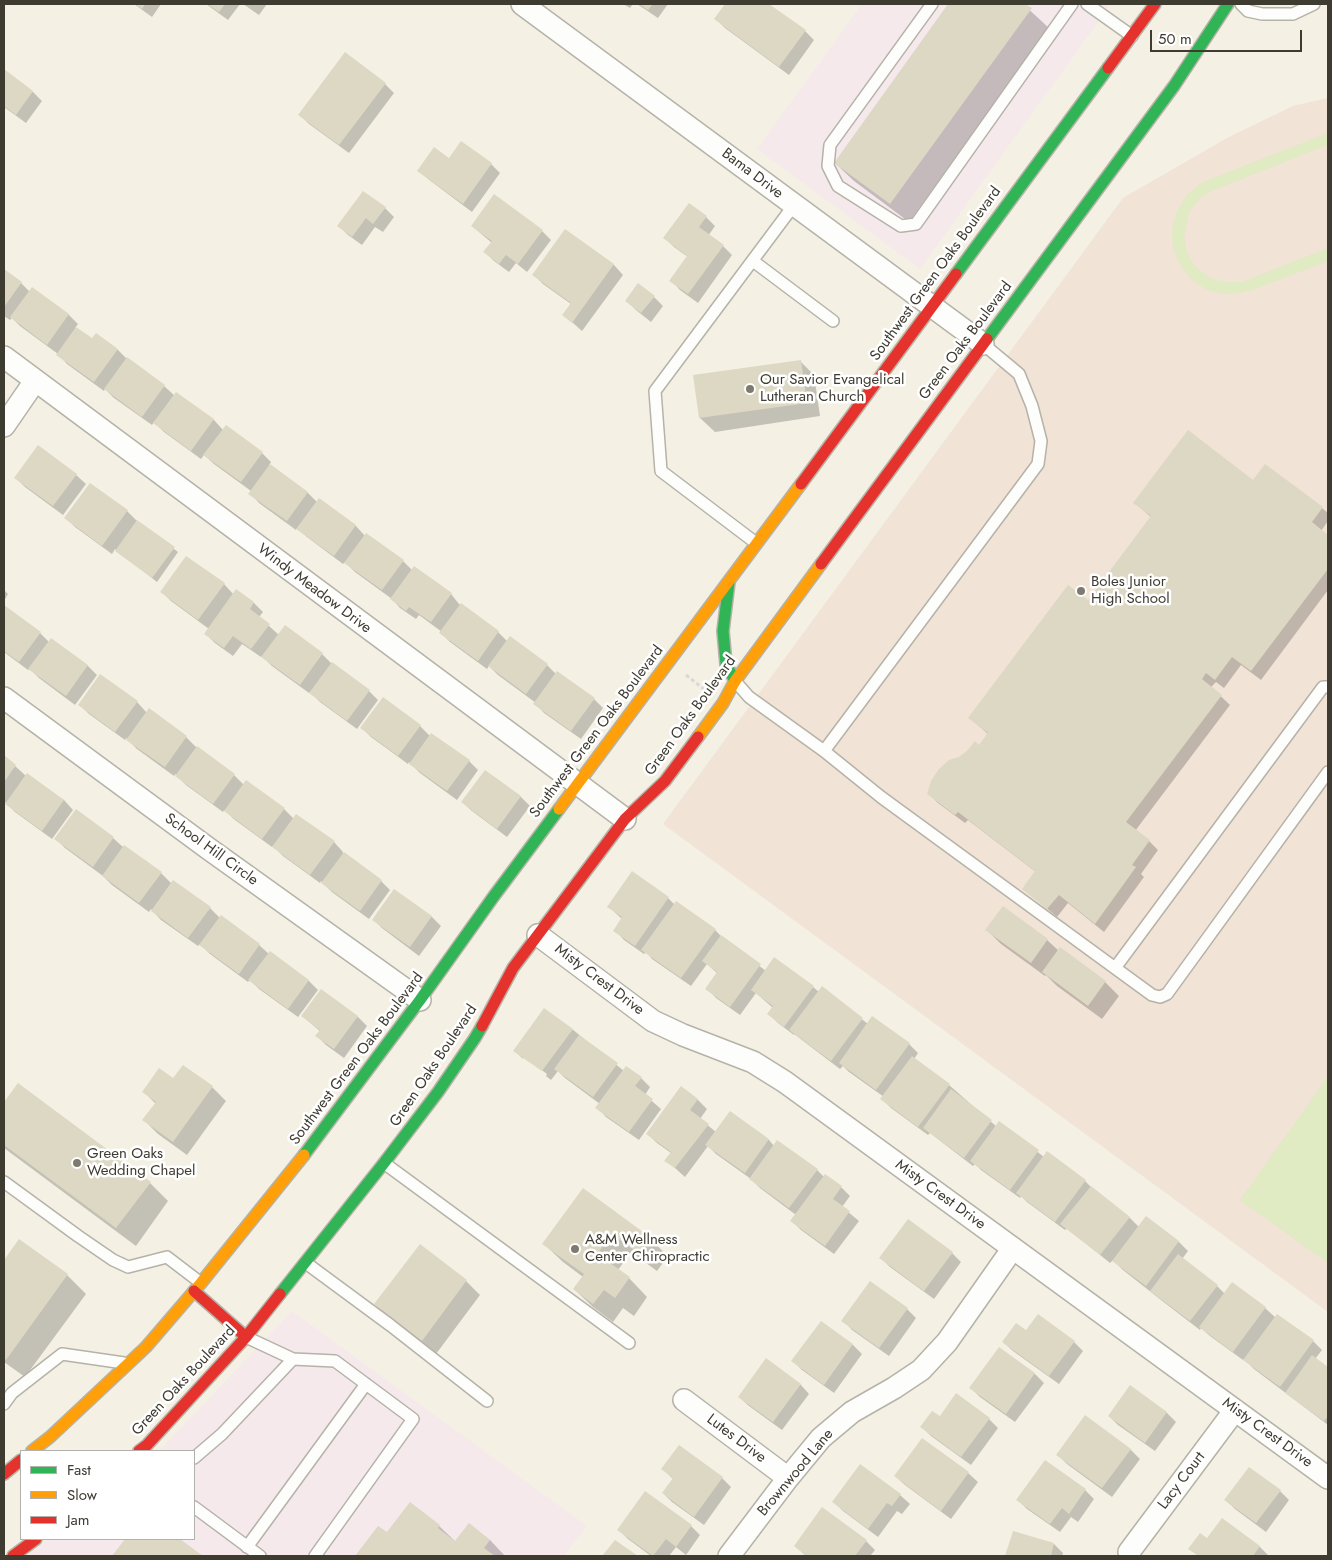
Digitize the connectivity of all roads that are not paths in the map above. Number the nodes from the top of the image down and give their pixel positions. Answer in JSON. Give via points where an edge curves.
{"nodes":[{"id":1,"x":522,"y":4,"type":"edge"},
{"id":2,"x":932,"y":4,"type":"edge"},
{"id":3,"x":1072,"y":4,"type":"edge"},
{"id":4,"x":1087,"y":4,"type":"edge"},
{"id":5,"x":1155,"y":4,"type":"edge"},
{"id":6,"x":1228,"y":4,"type":"edge"},
{"id":7,"x":1241,"y":4,"type":"edge"},
{"id":8,"x":1314,"y":4,"type":"edge"},
{"id":9,"x":1132,"y":36,"type":"junction"},
{"id":10,"x":794,"y":205,"type":"junction"},
{"id":11,"x":753,"y":261,"type":"junction"},
{"id":12,"x":931,"y":306,"type":"junction"},
{"id":13,"x":833,"y":321,"type":"dead end"},
{"id":14,"x":983,"y":344,"type":"junction"},
{"id":15,"x":4,"y":357,"type":"edge"},
{"id":16,"x":35,"y":381,"type":"junction"},
{"id":17,"x":4,"y":426,"type":"edge"},
{"id":18,"x":756,"y":543,"type":"junction"},
{"id":19,"x":729,"y":581,"type":"junction"},
{"id":20,"x":735,"y":681,"type":"junction"},
{"id":21,"x":1328,"y":687,"type":"edge"},
{"id":22,"x":4,"y":698,"type":"edge"},
{"id":23,"x":824,"y":751,"type":"junction"},
{"id":24,"x":1328,"y":772,"type":"edge"},
{"id":25,"x":577,"y":784,"type":"junction"},
{"id":26,"x":625,"y":819,"type":"junction"},
{"id":27,"x":538,"y":935,"type":"junction"},
{"id":28,"x":1115,"y":968,"type":"junction"},
{"id":29,"x":420,"y":1000,"type":"junction"},
{"id":30,"x":384,"y":1163,"type":"junction"},
{"id":31,"x":4,"y":1182,"type":"edge"},
{"id":32,"x":1013,"y":1248,"type":"junction"},
{"id":33,"x":306,"y":1263,"type":"junction"},
{"id":34,"x":197,"y":1287,"type":"junction"},
{"id":35,"x":246,"y":1338,"type":"junction"},
{"id":36,"x":629,"y":1343,"type":"dead end"},
{"id":37,"x":293,"y":1359,"type":"junction"},
{"id":38,"x":129,"y":1364,"type":"junction"},
{"id":39,"x":366,"y":1384,"type":"junction"},
{"id":40,"x":684,"y":1400,"type":"dead end"},
{"id":41,"x":487,"y":1401,"type":"dead end"},
{"id":42,"x":4,"y":1404,"type":"edge"},
{"id":43,"x":1235,"y":1410,"type":"junction"},
{"id":44,"x":33,"y":1450,"type":"edge"},
{"id":45,"x":141,"y":1450,"type":"edge"},
{"id":46,"x":195,"y":1457,"type":"edge"},
{"id":47,"x":20,"y":1461,"type":"edge"},
{"id":48,"x":4,"y":1474,"type":"edge"},
{"id":49,"x":788,"y":1478,"type":"junction"},
{"id":50,"x":1328,"y":1478,"type":"edge"},
{"id":51,"x":195,"y":1508,"type":"edge"},
{"id":52,"x":35,"y":1540,"type":"edge"},
{"id":53,"x":247,"y":1547,"type":"junction"},
{"id":54,"x":1129,"y":1552,"type":"dead end"},
{"id":55,"x":13,"y":1556,"type":"edge"},
{"id":56,"x":260,"y":1556,"type":"edge"},
{"id":57,"x":315,"y":1556,"type":"edge"},
{"id":58,"x":729,"y":1556,"type":"edge"}],
"edges":[{"from":1,"to":10,"type":"street","name":"Bama Drive"},
{"from":2,"to":3,"type":"lane","via":[[830,145],[828,166],[838,186],[901,226],[916,224]]},
{"from":4,"to":9,"type":"lane"},
{"from":5,"to":9,"type":"main road","name":"Southwest Green Oaks Boulevard"},
{"from":6,"to":14,"type":"main road","name":"Green Oaks Boulevard","via":[[1174,86]]},
{"from":7,"to":8,"type":"lane","via":[[1248,11],[1262,14],[1293,14]]},
{"from":9,"to":12,"type":"main road","name":"Southwest Green Oaks Boulevard"},
{"from":10,"to":11,"type":"lane"},
{"from":10,"to":12,"type":"street","name":"Bama Drive"},
{"from":11,"to":13,"type":"lane"},
{"from":11,"to":18,"type":"lane","via":[[655,391],[661,471]]},
{"from":12,"to":14,"type":"street","name":"Bama Drive"},
{"from":12,"to":18,"type":"main road","name":"Southwest Green Oaks Boulevard"},
{"from":14,"to":20,"type":"main road","name":"Green Oaks Boulevard"},
{"from":14,"to":23,"type":"lane","via":[[1019,374],[1041,441],[1038,464]]},
{"from":15,"to":16,"type":"street","name":"Windy Meadow Drive"},
{"from":16,"to":17,"type":"street"},
{"from":16,"to":25,"type":"street","name":"Windy Meadow Drive"},
{"from":18,"to":19,"type":"main road","name":"Southwest Green Oaks Boulevard"},
{"from":19,"to":20,"type":"main road","via":[[723,631],[726,664]]},
{"from":19,"to":25,"type":"main road","name":"Southwest Green Oaks Boulevard"},
{"from":20,"to":23,"type":"lane","via":[[750,697]]},
{"from":20,"to":26,"type":"main road","name":"Green Oaks Boulevard","via":[[723,703],[665,781]]},
{"from":21,"to":28,"type":"lane","via":[[1323,687]]},
{"from":22,"to":29,"type":"street","name":"School Hill Circle"},
{"from":23,"to":28,"type":"lane"},
{"from":24,"to":28,"type":"lane","via":[[1167,994],[1160,997],[1152,995]]},
{"from":25,"to":26,"type":"street","name":"Windy Meadow Drive"},
{"from":25,"to":29,"type":"main road","name":"Southwest Green Oaks Boulevard"},
{"from":26,"to":27,"type":"main road","name":"Green Oaks Boulevard"},
{"from":27,"to":30,"type":"main road","name":"Green Oaks Boulevard","via":[[513,968],[475,1038]]},
{"from":27,"to":32,"type":"street","name":"Misty Crest Drive","via":[[653,1021],[753,1062],[785,1082]]},
{"from":29,"to":34,"type":"main road","name":"Southwest Green Oaks Boulevard","via":[[304,1155]]},
{"from":30,"to":33,"type":"main road","name":"Green Oaks Boulevard"},
{"from":30,"to":36,"type":"lane"},
{"from":31,"to":34,"type":"lane","via":[[113,1260],[128,1267],[167,1257]]},
{"from":32,"to":43,"type":"street","name":"Misty Crest Drive"},
{"from":32,"to":49,"type":"street","name":"Brownwood Lane","via":[[947,1342],[921,1370],[852,1412],[821,1438]]},
{"from":33,"to":35,"type":"main road","name":"Green Oaks Boulevard"},
{"from":33,"to":41,"type":"lane"},
{"from":34,"to":35,"type":"main road"},
{"from":34,"to":38,"type":"main road","name":"Southwest Green Oaks Boulevard"},
{"from":35,"to":37,"type":"lane"},
{"from":35,"to":45,"type":"main road","name":"Green Oaks Boulevard"},
{"from":37,"to":39,"type":"lane","via":[[335,1361]]},
{"from":37,"to":46,"type":"lane","via":[[222,1434]]},
{"from":38,"to":42,"type":"lane","via":[[62,1354],[12,1393]]},
{"from":38,"to":44,"type":"main road","name":"Southwest Green Oaks Boulevard"},
{"from":39,"to":53,"type":"lane"},
{"from":39,"to":57,"type":"lane","via":[[412,1419]]},
{"from":40,"to":49,"type":"street","name":"Lutes Drive"},
{"from":43,"to":50,"type":"street","name":"Misty Crest Drive"},
{"from":43,"to":54,"type":"street","name":"Lacy Court"},
{"from":47,"to":48,"type":"main road"},
{"from":49,"to":58,"type":"street","name":"Brownwood Lane"},
{"from":51,"to":53,"type":"lane"},
{"from":52,"to":55,"type":"main road"},
{"from":53,"to":56,"type":"lane"}]}
